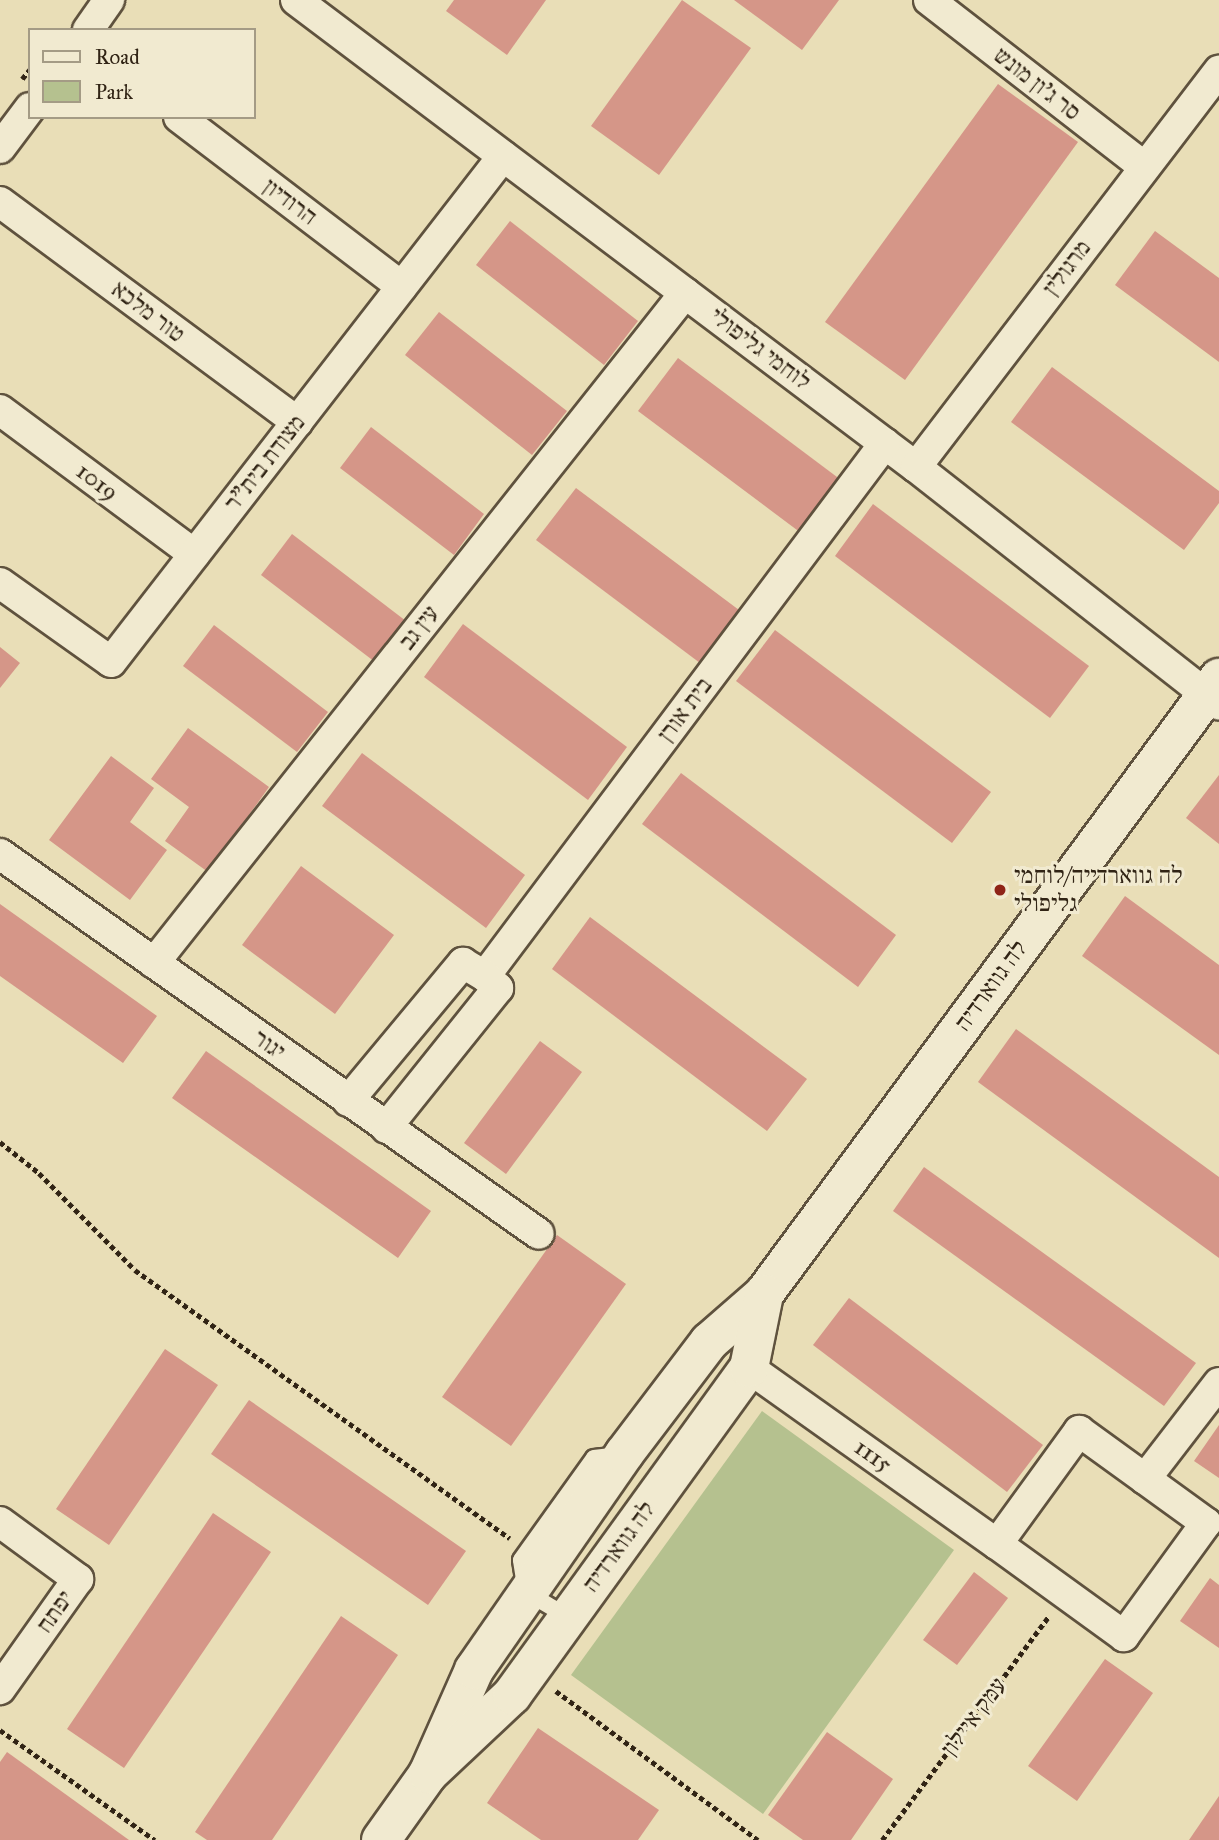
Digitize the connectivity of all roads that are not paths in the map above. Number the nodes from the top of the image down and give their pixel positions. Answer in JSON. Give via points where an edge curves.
{"nodes":[{"id":1,"x":109,"y":0,"type":"edge"},
{"id":2,"x":296,"y":0,"type":"edge"},
{"id":3,"x":929,"y":0,"type":"edge"},
{"id":4,"x":89,"y":28,"type":"edge"},
{"id":5,"x":1219,"y":69,"type":"edge"},
{"id":6,"x":28,"y":111,"type":"edge"},
{"id":7,"x":182,"y":119,"type":"edge"},
{"id":8,"x":0,"y":148,"type":"edge"},
{"id":9,"x":503,"y":156,"type":"junction"},
{"id":10,"x":1144,"y":167,"type":"junction"},
{"id":11,"x":0,"y":202,"type":"edge"},
{"id":12,"x":402,"y":287,"type":"junction"},
{"id":13,"x":685,"y":293,"type":"junction"},
{"id":14,"x":0,"y":410,"type":"edge"},
{"id":15,"x":297,"y":422,"type":"junction"},
{"id":16,"x":885,"y":443,"type":"junction"},
{"id":17,"x":916,"y":467,"type":"junction"},
{"id":18,"x":194,"y":554,"type":"junction"},
{"id":19,"x":0,"y":583,"type":"edge"},
{"id":20,"x":1215,"y":693,"type":"edge"},
{"id":21,"x":0,"y":854,"type":"edge"},
{"id":22,"x":154,"y":963,"type":"junction"},
{"id":23,"x":485,"y":976,"type":"junction"},
{"id":24,"x":348,"y":1101,"type":"junction"},
{"id":25,"x":386,"y":1128,"type":"junction"},
{"id":26,"x":539,"y":1234,"type":"dead end"},
{"id":27,"x":764,"y":1294,"type":"junction"},
{"id":28,"x":749,"y":1368,"type":"junction"},
{"id":29,"x":1219,"y":1383,"type":"edge"},
{"id":30,"x":1145,"y":1479,"type":"junction"},
{"id":31,"x":0,"y":1522,"type":"edge"},
{"id":32,"x":997,"y":1544,"type":"junction"},
{"id":33,"x":524,"y":1576,"type":"junction"},
{"id":34,"x":568,"y":1618,"type":"junction"},
{"id":35,"x":3,"y":1685,"type":"edge"},
{"id":36,"x":428,"y":1774,"type":"junction"},
{"id":37,"x":381,"y":1840,"type":"edge"}],
"edges":[{"from":1,"to":4,"type":"street"},
{"from":2,"to":9,"type":"street","name":"לוחמי גליפולי"},
{"from":3,"to":10,"type":"street","name":"סר ג'ון מונש"},
{"from":5,"to":10,"type":"street","name":"מרגולין"},
{"from":6,"to":8,"type":"street"},
{"from":7,"to":12,"type":"street","name":"הרודיון"},
{"from":9,"to":12,"type":"street","name":"מצודת בית\"ר"},
{"from":9,"to":13,"type":"street","name":"לוחמי גליפולי"},
{"from":10,"to":17,"type":"street","name":"מרגולין"},
{"from":11,"to":15,"type":"street","name":"טור מלכא"},
{"from":12,"to":15,"type":"street","name":"מצודת בית\"ר"},
{"from":13,"to":16,"type":"street","name":"לוחמי גליפולי"},
{"from":13,"to":22,"type":"street","name":"עין גב"},
{"from":14,"to":18,"type":"street","name":"1019"},
{"from":15,"to":18,"type":"street","name":"מצודת בית\"ר"},
{"from":16,"to":17,"type":"street","name":"לוחמי גליפולי"},
{"from":16,"to":23,"type":"street","name":"בית אורן"},
{"from":17,"to":20,"type":"street","name":"לוחמי גליפולי"},
{"from":18,"to":19,"type":"street","name":"מצודת בית\"ר","via":[[110,663]]},
{"from":20,"to":27,"type":"main road","name":"לה גווארדיה"},
{"from":21,"to":22,"type":"street","name":"יגור"},
{"from":22,"to":24,"type":"street","name":"יגור"},
{"from":23,"to":24,"type":"street","via":[[463,963]]},
{"from":23,"to":25,"type":"street","via":[[498,988]]},
{"from":24,"to":25,"type":"street","name":"יגור"},
{"from":25,"to":26,"type":"street","name":"יגור"},
{"from":27,"to":28,"type":"main road","name":"לה גווארדיה"},
{"from":27,"to":33,"type":"main road","name":"לה גווארדיה","via":[[709,1342]]},
{"from":28,"to":32,"type":"street","name":"1115"},
{"from":28,"to":34,"type":"main road","name":"לה גווארדיה"},
{"from":29,"to":30,"type":"street"},
{"from":30,"to":32,"type":"street","via":[[1079,1431]]},
{"from":30,"to":32,"type":"street","name":"1115","via":[[1206,1523],[1124,1636]]},
{"from":31,"to":35,"type":"street","name":"יפתח","via":[[78,1579]]},
{"from":33,"to":34,"type":"lane"},
{"from":33,"to":36,"type":"main road","name":"לה גווארדיה","via":[[474,1670]]},
{"from":34,"to":36,"type":"main road","name":"לה גווארדיה","via":[[512,1695]]},
{"from":36,"to":37,"type":"main road","name":"לה גווארדיה"}]}
